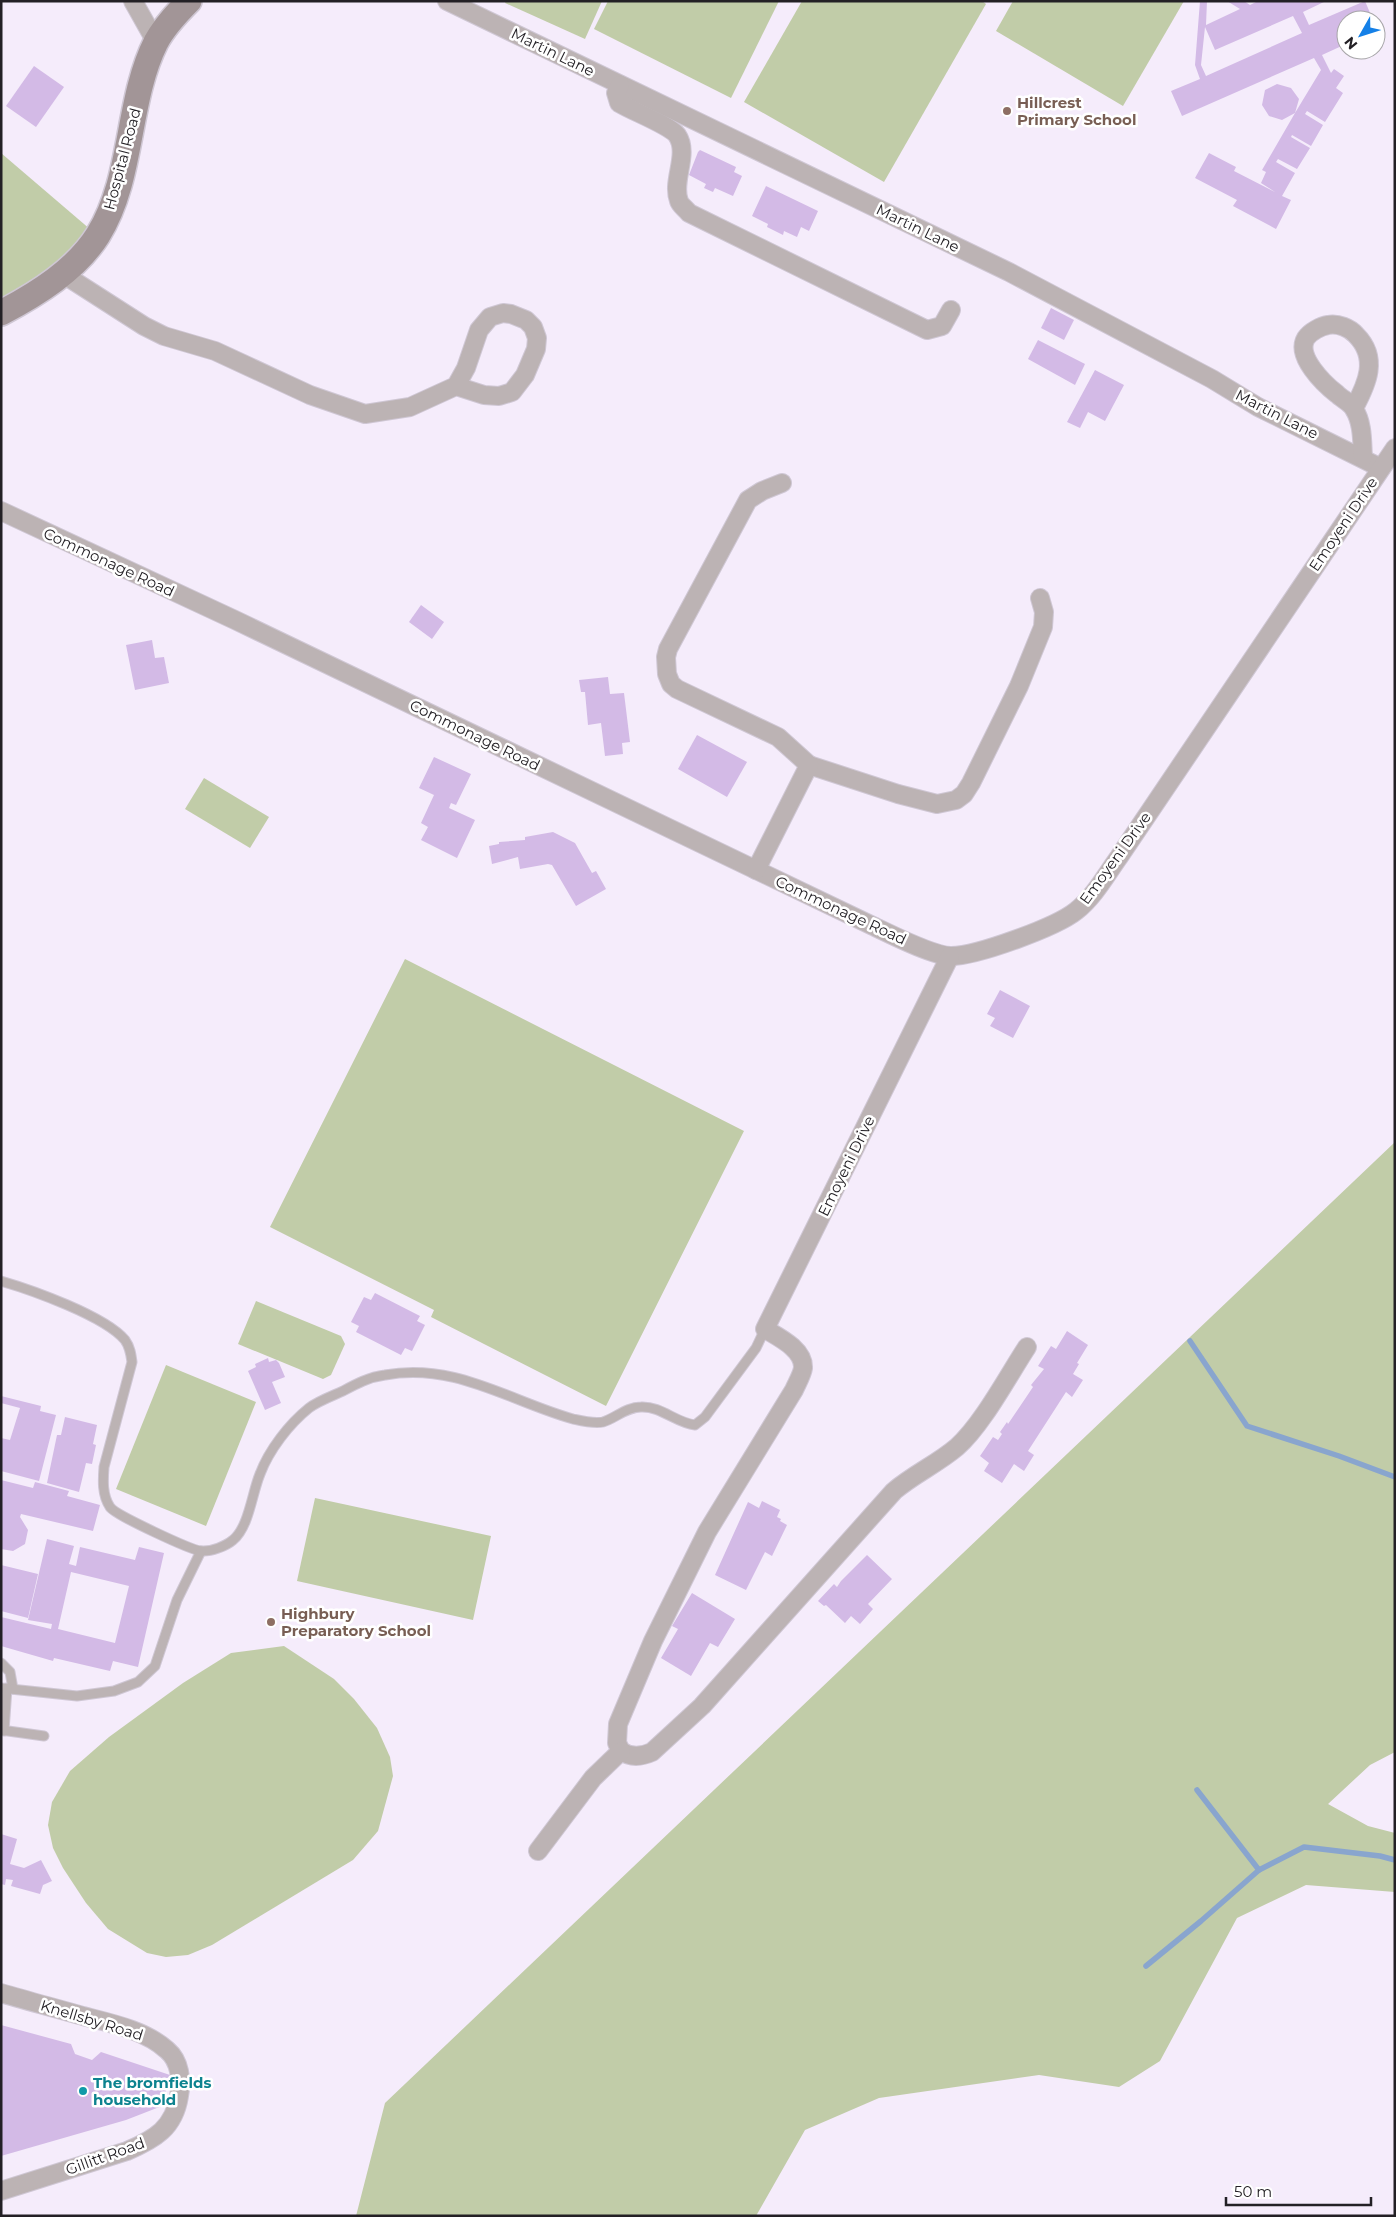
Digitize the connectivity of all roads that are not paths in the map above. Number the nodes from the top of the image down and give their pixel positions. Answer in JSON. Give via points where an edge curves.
{"nodes":[{"id":1,"x":133,"y":1,"type":"edge"},
{"id":2,"x":190,"y":1,"type":"edge"},
{"id":3,"x":447,"y":1,"type":"edge"},
{"id":4,"x":156,"y":42,"type":"junction"},
{"id":5,"x":620,"y":85,"type":"junction"},
{"id":6,"x":63,"y":274,"type":"junction"},
{"id":7,"x":951,"y":310,"type":"dead end"},
{"id":8,"x":1,"y":313,"type":"edge"},
{"id":9,"x":456,"y":386,"type":"junction"},
{"id":10,"x":1354,"y":408,"type":"junction"},
{"id":11,"x":1395,"y":448,"type":"edge"},
{"id":12,"x":1363,"y":457,"type":"junction"},
{"id":13,"x":1381,"y":468,"type":"junction"},
{"id":14,"x":782,"y":483,"type":"dead end"},
{"id":15,"x":1,"y":511,"type":"edge"},
{"id":16,"x":1040,"y":598,"type":"dead end"},
{"id":17,"x":809,"y":765,"type":"junction"},
{"id":18,"x":756,"y":870,"type":"junction"},
{"id":19,"x":950,"y":956,"type":"junction"},
{"id":20,"x":1,"y":1280,"type":"edge"},
{"id":21,"x":765,"y":1329,"type":"junction"},
{"id":22,"x":1027,"y":1347,"type":"dead end"},
{"id":23,"x":201,"y":1551,"type":"junction"},
{"id":24,"x":1,"y":1663,"type":"edge"},
{"id":25,"x":7,"y":1688,"type":"edge"},
{"id":26,"x":3,"y":1731,"type":"edge"},
{"id":27,"x":44,"y":1736,"type":"dead end"},
{"id":28,"x":621,"y":1751,"type":"junction"},
{"id":29,"x":538,"y":1851,"type":"dead end"},
{"id":30,"x":1,"y":1993,"type":"edge"},
{"id":31,"x":181,"y":2089,"type":"joint"},
{"id":32,"x":1,"y":2191,"type":"edge"}],
"edges":[{"from":1,"to":4,"type":"street"},
{"from":2,"to":4,"type":"street","name":"Hospital Road","via":[[172,18]]},
{"from":3,"to":5,"type":"street","name":"Martin Lane"},
{"from":4,"to":6,"type":"street","name":"Hospital Road","via":[[146,68],[116,195],[108,215],[98,236]]},
{"from":5,"to":7,"type":"street","via":[[616,93],[619,103],[677,136],[681,148],[679,201],[689,213],[927,330],[942,326]]},
{"from":5,"to":12,"type":"street","name":"Martin Lane","via":[[1009,272],[1212,379],[1258,407]]},
{"from":6,"to":8,"type":"street","name":"Hospital Road"},
{"from":6,"to":9,"type":"street","via":[[164,336],[215,351],[319,398],[365,414],[410,407]]},
{"from":9,"to":9,"type":"street","via":[[479,330],[490,317],[511,314],[533,326],[536,349],[525,375],[512,392],[499,396],[484,395]]},
{"from":10,"to":10,"type":"street","via":[[1325,385],[1307,360],[1303,344],[1307,336],[1328,324],[1348,328],[1362,342],[1369,362],[1367,383]]},
{"from":10,"to":12,"type":"street","via":[[1362,429]]},
{"from":11,"to":13,"type":"street","name":"Emoyeni Drive"},
{"from":12,"to":13,"type":"street","name":"Martin Lane"},
{"from":13,"to":19,"type":"street","name":"Emoyeni Drive","via":[[1088,900],[1075,912],[1024,936]]},
{"from":14,"to":17,"type":"street","via":[[748,500],[668,649],[666,664],[669,680],[677,689],[778,737]]},
{"from":15,"to":18,"type":"street","name":"Commonage Road"},
{"from":16,"to":17,"type":"street","via":[[1044,612],[1040,636],[971,783],[956,800],[937,804]]},
{"from":17,"to":18,"type":"street"},
{"from":18,"to":19,"type":"street","name":"Commonage Road","via":[[915,945]]},
{"from":19,"to":21,"type":"street","name":"Emoyeni Drive"},
{"from":20,"to":23,"type":"lane","via":[[77,1310],[113,1329],[124,1340],[132,1362],[104,1466],[102,1483],[106,1496],[110,1506],[122,1517]]},
{"from":21,"to":23,"type":"lane","via":[[756,1348],[695,1425],[650,1407],[625,1410],[596,1423],[574,1419],[467,1379],[438,1374],[406,1371],[365,1380],[310,1407],[290,1425],[260,1473],[239,1533],[223,1546]]},
{"from":21,"to":28,"type":"street","via":[[797,1352],[802,1361],[802,1374],[707,1532],[675,1595],[618,1724],[617,1743]]},
{"from":22,"to":28,"type":"street","via":[[969,1435],[943,1458],[894,1491],[702,1706],[652,1752],[635,1756]]},
{"from":23,"to":25,"type":"lane","via":[[177,1600],[155,1666],[138,1682],[114,1691],[77,1696]]},
{"from":24,"to":25,"type":"lane","via":[[10,1672]]},
{"from":25,"to":26,"type":"lane"},
{"from":26,"to":27,"type":"lane"},
{"from":28,"to":29,"type":"street","via":[[593,1778]]},
{"from":30,"to":31,"type":"street","name":"Knellsby Road","via":[[144,2035],[175,2059]]},
{"from":31,"to":32,"type":"street","name":"Gillitt Road","via":[[177,2109],[169,2124],[144,2143]]}]}
